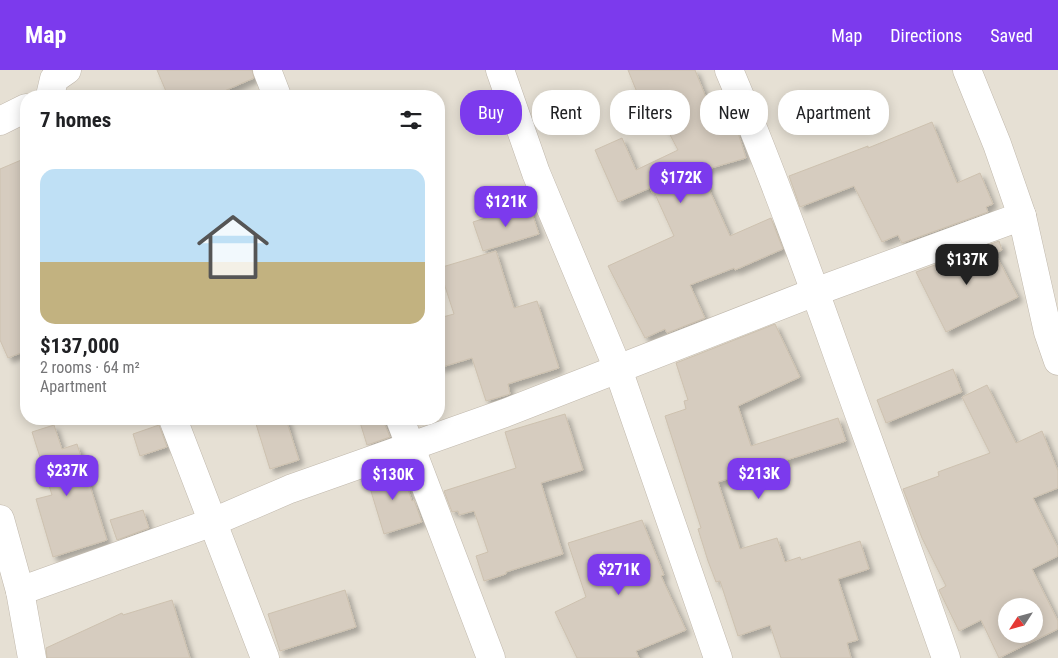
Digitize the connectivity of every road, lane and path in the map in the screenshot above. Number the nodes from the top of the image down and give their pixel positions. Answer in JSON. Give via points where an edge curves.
{"nodes":[{"id":1,"x":67,"y":70,"type":"edge"},
{"id":2,"x":267,"y":70,"type":"edge"},
{"id":3,"x":500,"y":70,"type":"edge"},
{"id":4,"x":729,"y":70,"type":"edge"},
{"id":5,"x":967,"y":70,"type":"edge"},
{"id":6,"x":52,"y":90,"type":"edge"},
{"id":7,"x":275,"y":90,"type":"edge"},
{"id":8,"x":20,"y":111,"type":"edge"},
{"id":9,"x":0,"y":121,"type":"edge"},
{"id":10,"x":1022,"y":216,"type":"junction"},
{"id":11,"x":815,"y":292,"type":"junction"},
{"id":12,"x":1058,"y":361,"type":"edge"},
{"id":13,"x":618,"y":368,"type":"junction"},
{"id":14,"x":175,"y":425,"type":"edge"},
{"id":15,"x":402,"y":425,"type":"edge"},
{"id":16,"x":411,"y":447,"type":"junction"},
{"id":17,"x":0,"y":518,"type":"edge"},
{"id":18,"x":213,"y":522,"type":"junction"},
{"id":19,"x":20,"y":591,"type":"junction"},
{"id":20,"x":32,"y":658,"type":"edge"},
{"id":21,"x":265,"y":658,"type":"edge"},
{"id":22,"x":491,"y":658,"type":"edge"},
{"id":23,"x":718,"y":658,"type":"edge"},
{"id":24,"x":946,"y":658,"type":"edge"}],
"edges":[{"from":1,"to":6,"type":"street","via":[[54,80]]},
{"from":2,"to":7,"type":"street"},
{"from":3,"to":13,"type":"street","via":[[536,173]]},
{"from":4,"to":11,"type":"street"},
{"from":5,"to":10,"type":"street"},
{"from":8,"to":9,"type":"street"},
{"from":10,"to":11,"type":"street"},
{"from":10,"to":12,"type":"street","via":[[1048,332]]},
{"from":11,"to":13,"type":"street"},
{"from":11,"to":24,"type":"street"},
{"from":13,"to":16,"type":"street"},
{"from":13,"to":23,"type":"street"},
{"from":14,"to":18,"type":"street"},
{"from":15,"to":16,"type":"street"},
{"from":16,"to":18,"type":"street","via":[[290,489]]},
{"from":16,"to":22,"type":"street"},
{"from":17,"to":19,"type":"street"},
{"from":18,"to":19,"type":"street"},
{"from":18,"to":21,"type":"street"},
{"from":19,"to":20,"type":"street"}]}
